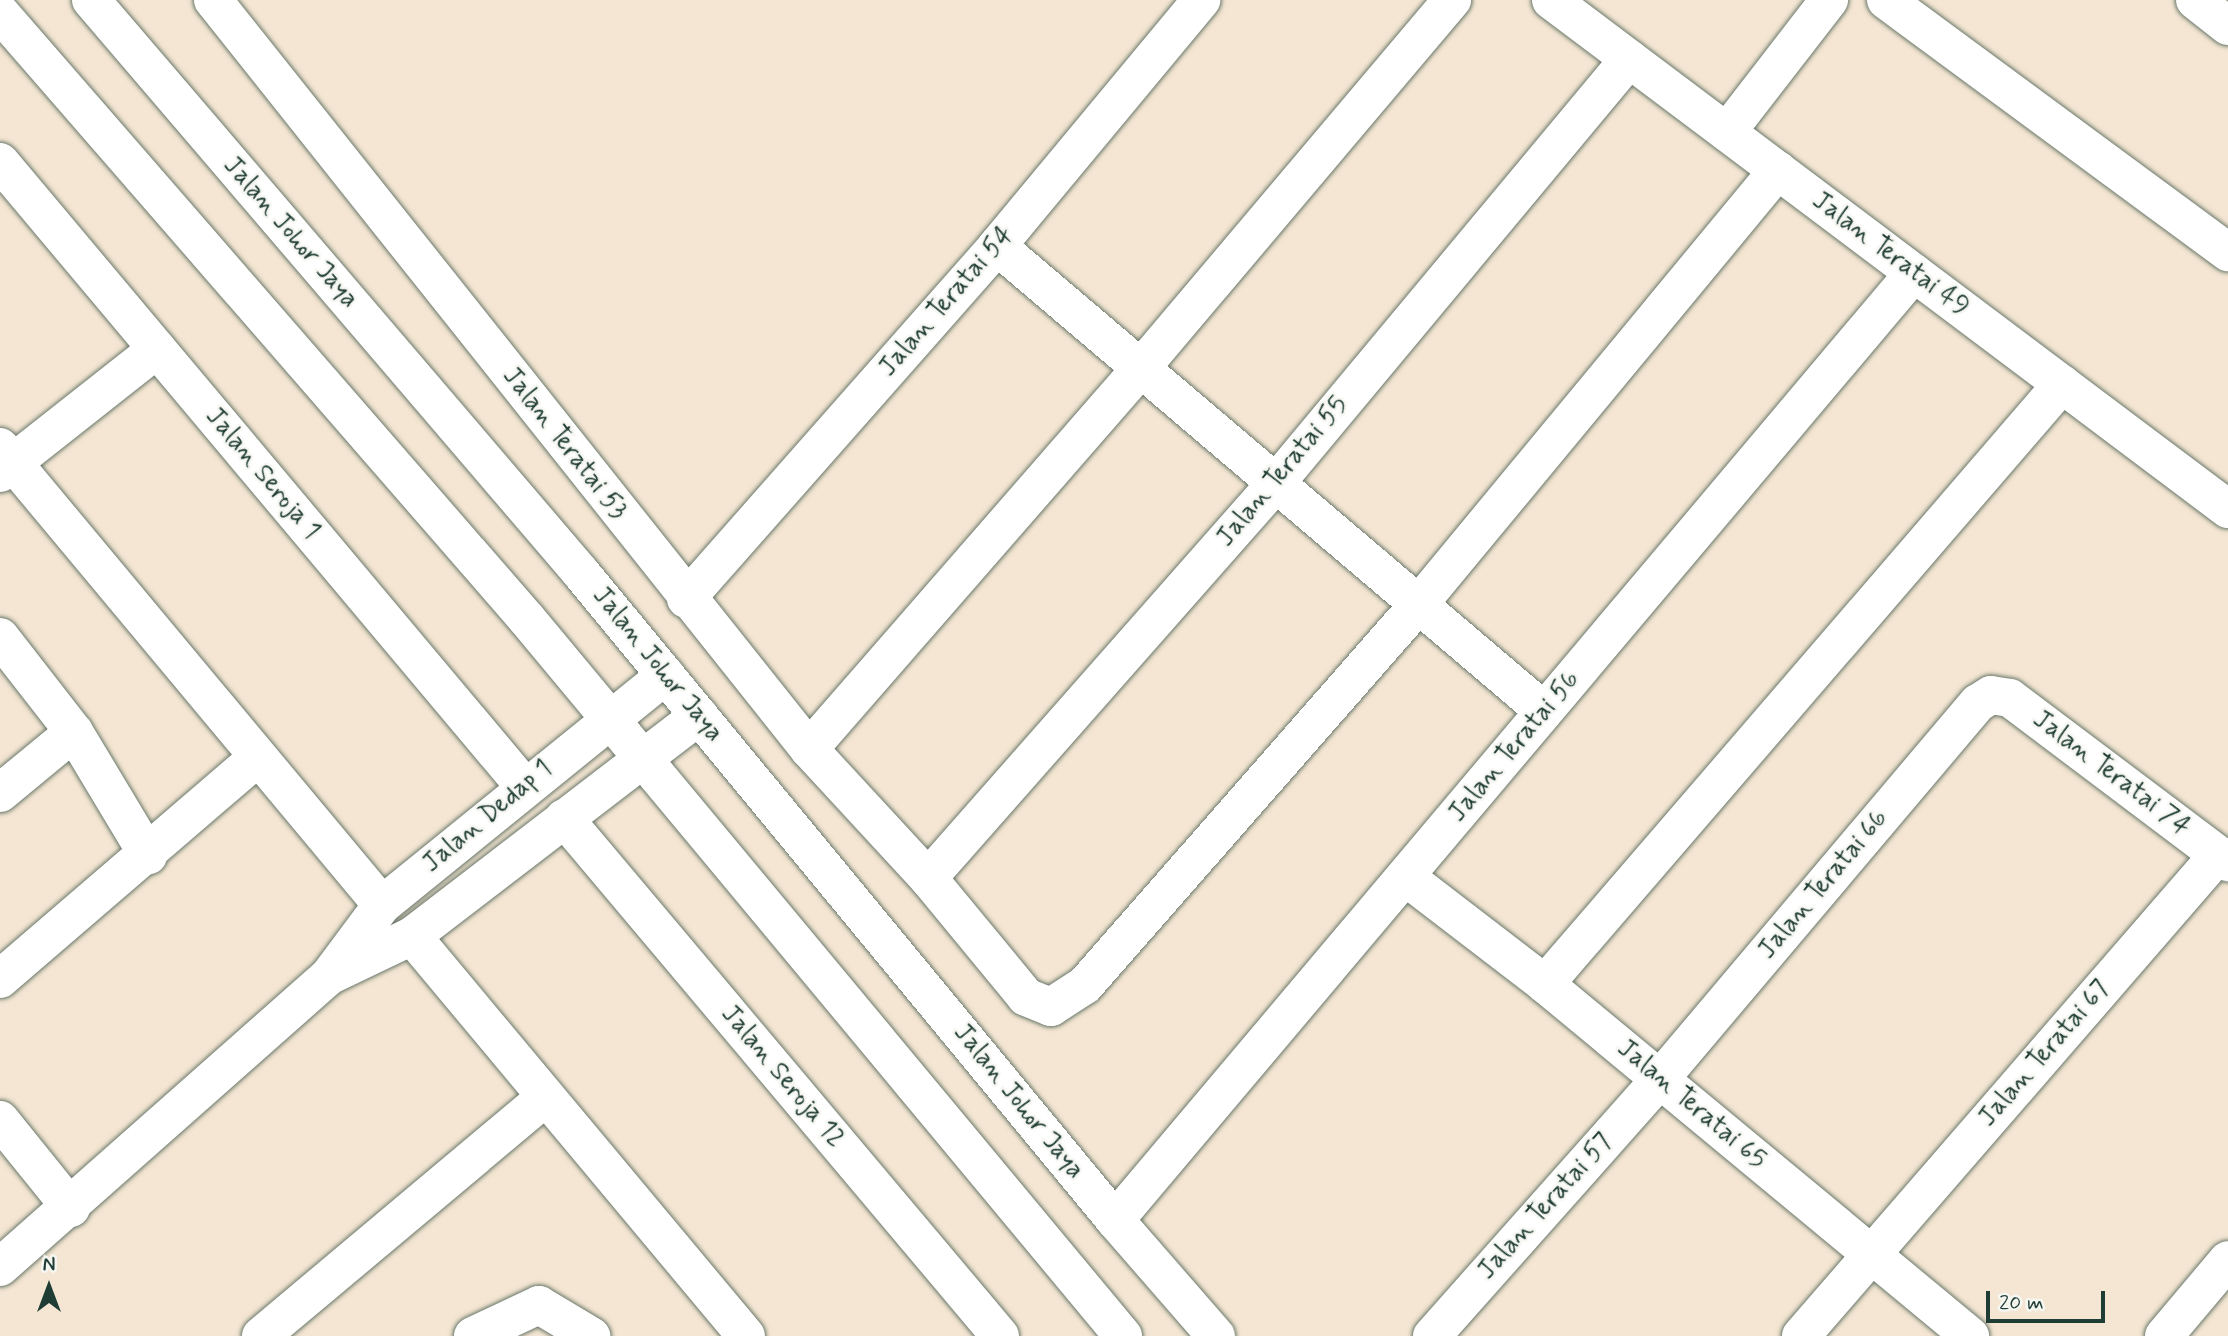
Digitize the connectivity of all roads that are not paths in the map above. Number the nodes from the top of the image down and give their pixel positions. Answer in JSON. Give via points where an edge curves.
{"nodes":[{"id":1,"x":91,"y":0,"type":"edge"},
{"id":2,"x":213,"y":0,"type":"edge"},
{"id":3,"x":1201,"y":0,"type":"edge"},
{"id":4,"x":1451,"y":0,"type":"edge"},
{"id":5,"x":1551,"y":0,"type":"edge"},
{"id":6,"x":1829,"y":0,"type":"edge"},
{"id":7,"x":1886,"y":0,"type":"edge"},
{"id":8,"x":2195,"y":0,"type":"edge"},
{"id":9,"x":0,"y":13,"type":"edge"},
{"id":10,"x":2228,"y":26,"type":"edge"},
{"id":11,"x":1629,"y":59,"type":"junction"},
{"id":12,"x":1727,"y":132,"type":"junction"},
{"id":13,"x":0,"y":162,"type":"edge"},
{"id":14,"x":1778,"y":170,"type":"junction"},
{"id":15,"x":997,"y":246,"type":"junction"},
{"id":16,"x":2228,"y":252,"type":"edge"},
{"id":17,"x":1914,"y":273,"type":"junction"},
{"id":18,"x":157,"y":349,"type":"junction"},
{"id":19,"x":1141,"y":368,"type":"junction"},
{"id":20,"x":2062,"y":384,"type":"junction"},
{"id":21,"x":4,"y":461,"type":"edge"},
{"id":22,"x":1276,"y":483,"type":"junction"},
{"id":23,"x":2228,"y":509,"type":"edge"},
{"id":24,"x":686,"y":599,"type":"junction"},
{"id":25,"x":1419,"y":604,"type":"junction"},
{"id":26,"x":0,"y":637,"type":"edge"},
{"id":27,"x":666,"y":675,"type":"junction"},
{"id":28,"x":1991,"y":695,"type":"joint"},
{"id":29,"x":1544,"y":711,"type":"junction"},
{"id":30,"x":699,"y":716,"type":"junction"},
{"id":31,"x":609,"y":718,"type":"junction"},
{"id":32,"x":74,"y":732,"type":"junction"},
{"id":33,"x":808,"y":749,"type":"junction"},
{"id":34,"x":258,"y":757,"type":"junction"},
{"id":35,"x":642,"y":757,"type":"junction"},
{"id":36,"x":524,"y":786,"type":"junction"},
{"id":37,"x":0,"y":793,"type":"edge"},
{"id":38,"x":564,"y":818,"type":"junction"},
{"id":39,"x":148,"y":855,"type":"junction"},
{"id":40,"x":2223,"y":858,"type":"edge"},
{"id":41,"x":928,"y":878,"type":"junction"},
{"id":42,"x":1407,"y":878,"type":"junction"},
{"id":43,"x":382,"y":905,"type":"junction"},
{"id":44,"x":412,"y":936,"type":"junction"},
{"id":45,"x":329,"y":976,"type":"junction"},
{"id":46,"x":0,"y":979,"type":"edge"},
{"id":47,"x":1545,"y":984,"type":"junction"},
{"id":48,"x":1660,"y":1079,"type":"junction"},
{"id":49,"x":545,"y":1098,"type":"junction"},
{"id":50,"x":0,"y":1120,"type":"edge"},
{"id":51,"x":71,"y":1208,"type":"junction"},
{"id":52,"x":1115,"y":1220,"type":"junction"},
{"id":53,"x":1871,"y":1254,"type":"junction"},
{"id":54,"x":2228,"y":1260,"type":"edge"},
{"id":55,"x":0,"y":1267,"type":"edge"},
{"id":56,"x":983,"y":1330,"type":"edge"},
{"id":57,"x":261,"y":1336,"type":"edge"},
{"id":58,"x":473,"y":1336,"type":"edge"},
{"id":59,"x":591,"y":1336,"type":"edge"},
{"id":60,"x":746,"y":1336,"type":"edge"},
{"id":61,"x":1123,"y":1336,"type":"edge"},
{"id":62,"x":1216,"y":1336,"type":"edge"},
{"id":63,"x":1432,"y":1336,"type":"edge"},
{"id":64,"x":1801,"y":1336,"type":"edge"},
{"id":65,"x":1970,"y":1336,"type":"edge"},
{"id":66,"x":2164,"y":1336,"type":"edge"}],
"edges":[{"from":1,"to":27,"type":"street","name":"Jalan Johor Jaya"},
{"from":2,"to":24,"type":"street","name":"Jalan Teratai 53"},
{"from":3,"to":15,"type":"street","name":"Jalan Teratai 54"},
{"from":4,"to":19,"type":"street"},
{"from":5,"to":11,"type":"street","name":"Jalan Teratai 49"},
{"from":6,"to":12,"type":"street"},
{"from":7,"to":16,"type":"street"},
{"from":8,"to":10,"type":"street"},
{"from":9,"to":31,"type":"street"},
{"from":11,"to":12,"type":"street","name":"Jalan Teratai 49"},
{"from":11,"to":22,"type":"street","name":"Jalan Teratai 55"},
{"from":12,"to":14,"type":"street","name":"Jalan Teratai 49"},
{"from":13,"to":18,"type":"street","name":"Jalan Seroja 1"},
{"from":14,"to":17,"type":"street","name":"Jalan Teratai 49"},
{"from":14,"to":25,"type":"street"},
{"from":15,"to":19,"type":"street"},
{"from":15,"to":24,"type":"street","name":"Jalan Teratai 54"},
{"from":17,"to":20,"type":"street","name":"Jalan Teratai 49"},
{"from":17,"to":29,"type":"street","name":"Jalan Teratai 56"},
{"from":18,"to":21,"type":"street"},
{"from":18,"to":36,"type":"street","name":"Jalan Seroja 1"},
{"from":19,"to":22,"type":"street"},
{"from":19,"to":33,"type":"street"},
{"from":20,"to":23,"type":"street","name":"Jalan Teratai 49"},
{"from":20,"to":47,"type":"street"},
{"from":21,"to":34,"type":"street"},
{"from":22,"to":25,"type":"street"},
{"from":22,"to":41,"type":"street","name":"Jalan Teratai 55"},
{"from":24,"to":33,"type":"street","name":"Jalan Teratai 53"},
{"from":25,"to":29,"type":"street"},
{"from":25,"to":41,"type":"street","name":"Jalan Teratai 53","via":[[1085,985],[1051,1007],[1026,997]]},
{"from":26,"to":32,"type":"street"},
{"from":27,"to":30,"type":"street","name":"Jalan Johor Jaya"},
{"from":27,"to":31,"type":"street","name":"Jalan Dedap 1"},
{"from":28,"to":40,"type":"street","name":"Jalan Teratai 74","via":[[2010,698]]},
{"from":28,"to":48,"type":"street","name":"Jalan Teratai 66","via":[[1969,714]]},
{"from":29,"to":42,"type":"street","name":"Jalan Teratai 56"},
{"from":30,"to":35,"type":"street","name":"Jalan Dedap 1"},
{"from":30,"to":52,"type":"street","name":"Jalan Johor Jaya"},
{"from":31,"to":35,"type":"street"},
{"from":31,"to":36,"type":"street","name":"Jalan Dedap 1"},
{"from":32,"to":37,"type":"street"},
{"from":32,"to":39,"type":"street"},
{"from":33,"to":41,"type":"street","name":"Jalan Teratai 53"},
{"from":34,"to":39,"type":"street"},
{"from":34,"to":43,"type":"street"},
{"from":35,"to":38,"type":"street","name":"Jalan Dedap 1"},
{"from":35,"to":61,"type":"street"},
{"from":36,"to":43,"type":"street","name":"Jalan Dedap 1"},
{"from":38,"to":44,"type":"street","name":"Jalan Dedap 1"},
{"from":38,"to":56,"type":"street","name":"Jalan Seroja 12"},
{"from":39,"to":46,"type":"street"},
{"from":40,"to":53,"type":"street","name":"Jalan Teratai 67"},
{"from":42,"to":47,"type":"street","name":"Jalan Teratai 65"},
{"from":42,"to":52,"type":"street","name":"Jalan Teratai 56"},
{"from":43,"to":45,"type":"street","name":"Jalan Dedap 1"},
{"from":44,"to":45,"type":"street","name":"Jalan Dedap 1"},
{"from":44,"to":49,"type":"street"},
{"from":45,"to":51,"type":"street","name":"Jalan Dedap 1"},
{"from":47,"to":48,"type":"street","name":"Jalan Teratai 65"},
{"from":48,"to":53,"type":"street","name":"Jalan Teratai 65"},
{"from":48,"to":63,"type":"street","name":"Jalan Teratai 57"},
{"from":49,"to":57,"type":"street"},
{"from":49,"to":60,"type":"street"},
{"from":50,"to":51,"type":"street"},
{"from":51,"to":55,"type":"street","name":"Jalan Dedap 1"},
{"from":52,"to":62,"type":"street","name":"Jalan Johor Jaya"},
{"from":53,"to":64,"type":"street","name":"Jalan Teratai 67"},
{"from":53,"to":65,"type":"street","name":"Jalan Teratai 65"},
{"from":54,"to":66,"type":"street"},
{"from":58,"to":59,"type":"street","via":[[539,1305]]}]}
